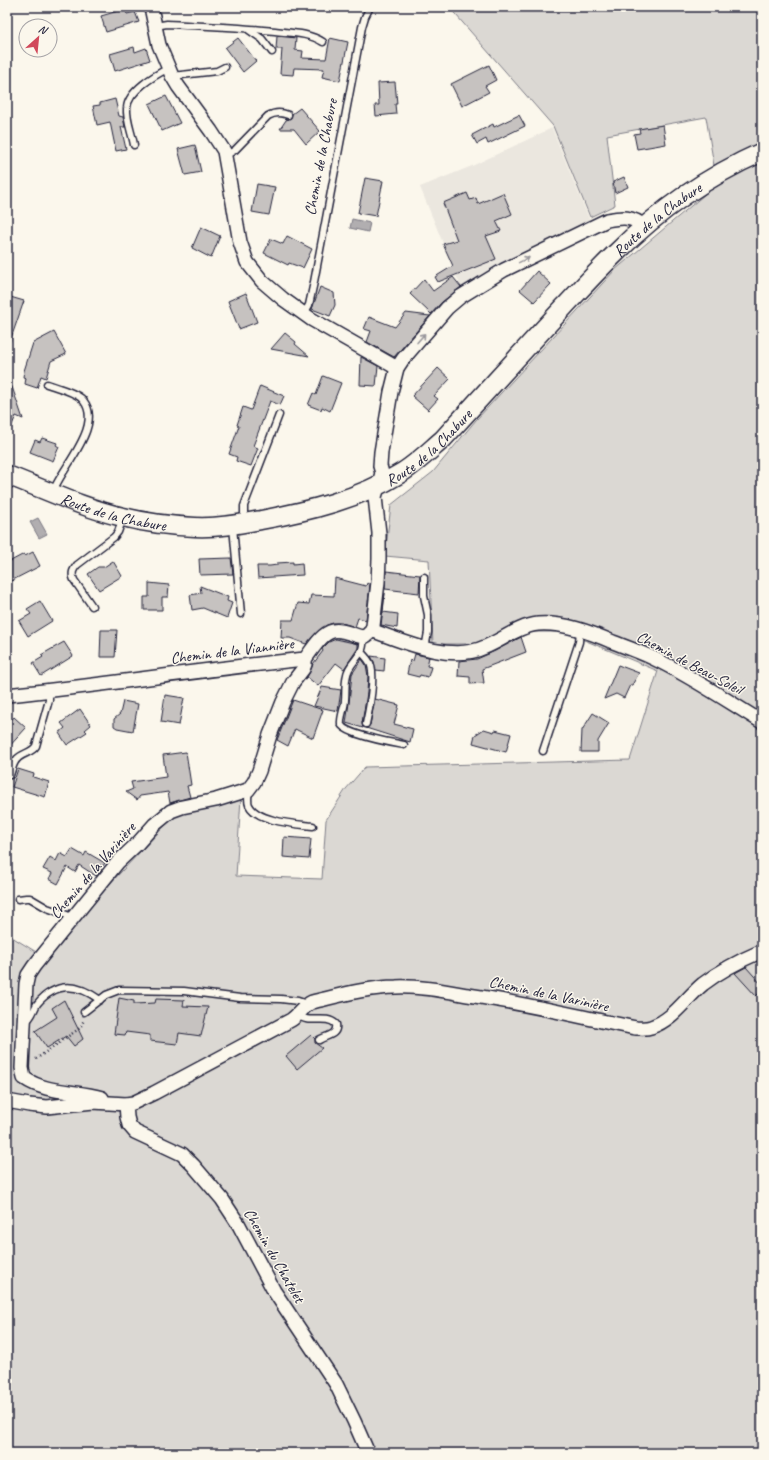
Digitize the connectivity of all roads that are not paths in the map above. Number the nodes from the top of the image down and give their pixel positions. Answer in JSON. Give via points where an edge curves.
{"nodes":[{"id":1,"x":151,"y":7,"type":"edge"},
{"id":2,"x":370,"y":7,"type":"edge"},
{"id":3,"x":155,"y":26,"type":"junction"},
{"id":4,"x":246,"y":29,"type":"junction"},
{"id":5,"x":323,"y":42,"type":"dead end"},
{"id":6,"x":272,"y":52,"type":"dead end"},
{"id":7,"x":225,"y":67,"type":"dead end"},
{"id":8,"x":170,"y":72,"type":"junction"},
{"id":9,"x":288,"y":115,"type":"dead end"},
{"id":10,"x":134,"y":145,"type":"dead end"},
{"id":11,"x":762,"y":152,"type":"edge"},
{"id":12,"x":226,"y":156,"type":"junction"},
{"id":13,"x":645,"y":227,"type":"junction"},
{"id":14,"x":304,"y":314,"type":"junction"},
{"id":15,"x":397,"y":368,"type":"junction"},
{"id":16,"x":47,"y":384,"type":"dead end"},
{"id":17,"x":279,"y":415,"type":"dead end"},
{"id":18,"x":7,"y":475,"type":"edge"},
{"id":19,"x":379,"y":485,"type":"junction"},
{"id":20,"x":52,"y":494,"type":"junction"},
{"id":21,"x":123,"y":517,"type":"junction"},
{"id":22,"x":239,"y":524,"type":"junction"},
{"id":23,"x":424,"y":577,"type":"dead end"},
{"id":24,"x":92,"y":606,"type":"dead end"},
{"id":25,"x":241,"y":614,"type":"dead end"},
{"id":26,"x":580,"y":630,"type":"junction"},
{"id":27,"x":367,"y":634,"type":"junction"},
{"id":28,"x":425,"y":649,"type":"junction"},
{"id":29,"x":362,"y":653,"type":"junction"},
{"id":30,"x":305,"y":659,"type":"junction"},
{"id":31,"x":49,"y":690,"type":"junction"},
{"id":32,"x":7,"y":695,"type":"edge"},
{"id":33,"x":762,"y":722,"type":"edge"},
{"id":34,"x":366,"y":724,"type":"dead end"},
{"id":35,"x":404,"y":745,"type":"dead end"},
{"id":36,"x":544,"y":751,"type":"dead end"},
{"id":37,"x":10,"y":775,"type":"dead end"},
{"id":38,"x":248,"y":790,"type":"junction"},
{"id":39,"x":313,"y":826,"type":"dead end"},
{"id":40,"x":18,"y":900,"type":"dead end"},
{"id":41,"x":72,"y":919,"type":"junction"},
{"id":42,"x":762,"y":951,"type":"edge"},
{"id":43,"x":100,"y":1000,"type":"junction"},
{"id":44,"x":307,"y":1004,"type":"junction"},
{"id":45,"x":84,"y":1012,"type":"road end"},
{"id":46,"x":298,"y":1015,"type":"junction"},
{"id":47,"x":25,"y":1022,"type":"junction"},
{"id":48,"x":319,"y":1040,"type":"dead end"},
{"id":49,"x":7,"y":1101,"type":"edge"},
{"id":50,"x":121,"y":1104,"type":"junction"},
{"id":51,"x":368,"y":1453,"type":"edge"}],
"edges":[{"from":1,"to":3,"type":"street"},
{"from":2,"to":14,"type":"lane","name":"Chemin de la Chabure","via":[[360,39],[314,282],[309,305]]},
{"from":3,"to":4,"type":"lane","via":[[167,24]]},
{"from":3,"to":8,"type":"street"},
{"from":4,"to":5,"type":"lane","via":[[304,35]]},
{"from":4,"to":6,"type":"lane","via":[[262,39]]},
{"from":7,"to":8,"type":"lane","via":[[217,71]]},
{"from":8,"to":10,"type":"lane","via":[[137,90],[129,101],[127,113]]},
{"from":8,"to":12,"type":"street"},
{"from":9,"to":12,"type":"lane","via":[[279,112],[268,116]]},
{"from":11,"to":13,"type":"main road","name":"Route de la Chabure","via":[[710,178]]},
{"from":12,"to":14,"type":"street","via":[[240,242],[247,262],[262,281]]},
{"from":15,"to":13,"type":"street","one_way":true,"via":[[447,308],[504,270],[597,224],[618,218],[631,218]]},
{"from":13,"to":19,"type":"main road","name":"Route de la Chabure","via":[[586,284],[443,439],[418,461]]},
{"from":14,"to":15,"type":"street"},
{"from":15,"to":19,"type":"street","via":[[387,417]]},
{"from":16,"to":20,"type":"lane","via":[[81,398],[87,406],[88,414],[83,440],[58,479]]},
{"from":17,"to":22,"type":"lane"},
{"from":18,"to":20,"type":"main road","name":"Route de la Chabure"},
{"from":19,"to":22,"type":"main road","name":"Route de la Chabure","via":[[318,507]]},
{"from":19,"to":27,"type":"street","via":[[375,497],[379,533],[378,582]]},
{"from":20,"to":21,"type":"main road","name":"Route de la Chabure"},
{"from":21,"to":22,"type":"main road","name":"Route de la Chabure","via":[[158,524],[196,527]]},
{"from":21,"to":24,"type":"lane","via":[[114,537],[77,565],[73,571],[74,580]]},
{"from":22,"to":25,"type":"lane"},
{"from":23,"to":28,"type":"lane","via":[[428,616]]},
{"from":26,"to":28,"type":"street","name":"Chemin de Beau-Soleil","via":[[552,624],[536,624],[476,650],[442,652]]},
{"from":26,"to":33,"type":"street","name":"Chemin de Beau-Soleil","via":[[652,658],[700,683]]},
{"from":26,"to":36,"type":"lane","via":[[579,642]]},
{"from":27,"to":28,"type":"street","name":"Chemin de Beau-Soleil"},
{"from":27,"to":29,"type":"lane"},
{"from":27,"to":30,"type":"street","name":"Chemin de la Viannière","via":[[333,630],[325,634]]},
{"from":29,"to":34,"type":"lane","via":[[370,662],[372,672]]},
{"from":29,"to":35,"type":"lane","via":[[346,676],[342,726],[370,738]]},
{"from":30,"to":31,"type":"street","name":"Chemin de la Viannière"},
{"from":30,"to":38,"type":"street","via":[[303,669],[283,702],[259,772]]},
{"from":31,"to":32,"type":"street","name":"Chemin de la Viannière"},
{"from":31,"to":37,"type":"lane","via":[[49,700],[36,746],[15,761]]},
{"from":38,"to":39,"type":"lane","via":[[249,805],[258,814],[290,824]]},
{"from":38,"to":41,"type":"street","name":"Chemin de la Varinière","via":[[171,811],[118,862]]},
{"from":40,"to":41,"type":"lane","via":[[30,898]]},
{"from":41,"to":47,"type":"street","name":"Chemin de la Varinière","via":[[28,975]]},
{"from":42,"to":44,"type":"street","name":"Chemin de la Varinière","via":[[717,974],[669,1017],[649,1028],[636,1028],[434,989],[395,987],[350,993]]},
{"from":43,"to":44,"type":"lane","name":"Chemin de la Varinière","via":[[119,990],[170,990],[240,998],[281,998]]},
{"from":43,"to":45,"type":"lane","name":"Chemin de la Varinière"},
{"from":43,"to":47,"type":"lane","via":[[84,990],[65,986],[44,996]]},
{"from":44,"to":46,"type":"street"},
{"from":46,"to":48,"type":"lane","via":[[304,1020],[328,1020],[336,1024],[336,1031],[333,1034]]},
{"from":46,"to":50,"type":"street","via":[[154,1093],[133,1103]]},
{"from":47,"to":50,"type":"street","name":"Chemin de la Varinière","via":[[22,1068],[24,1078],[44,1088],[88,1094]]},
{"from":49,"to":50,"type":"street","via":[[47,1107],[93,1102]]},
{"from":50,"to":51,"type":"street","name":"Chemin du Chatelet","via":[[128,1125],[135,1132],[182,1154],[222,1199],[274,1290],[336,1384]]}]}
